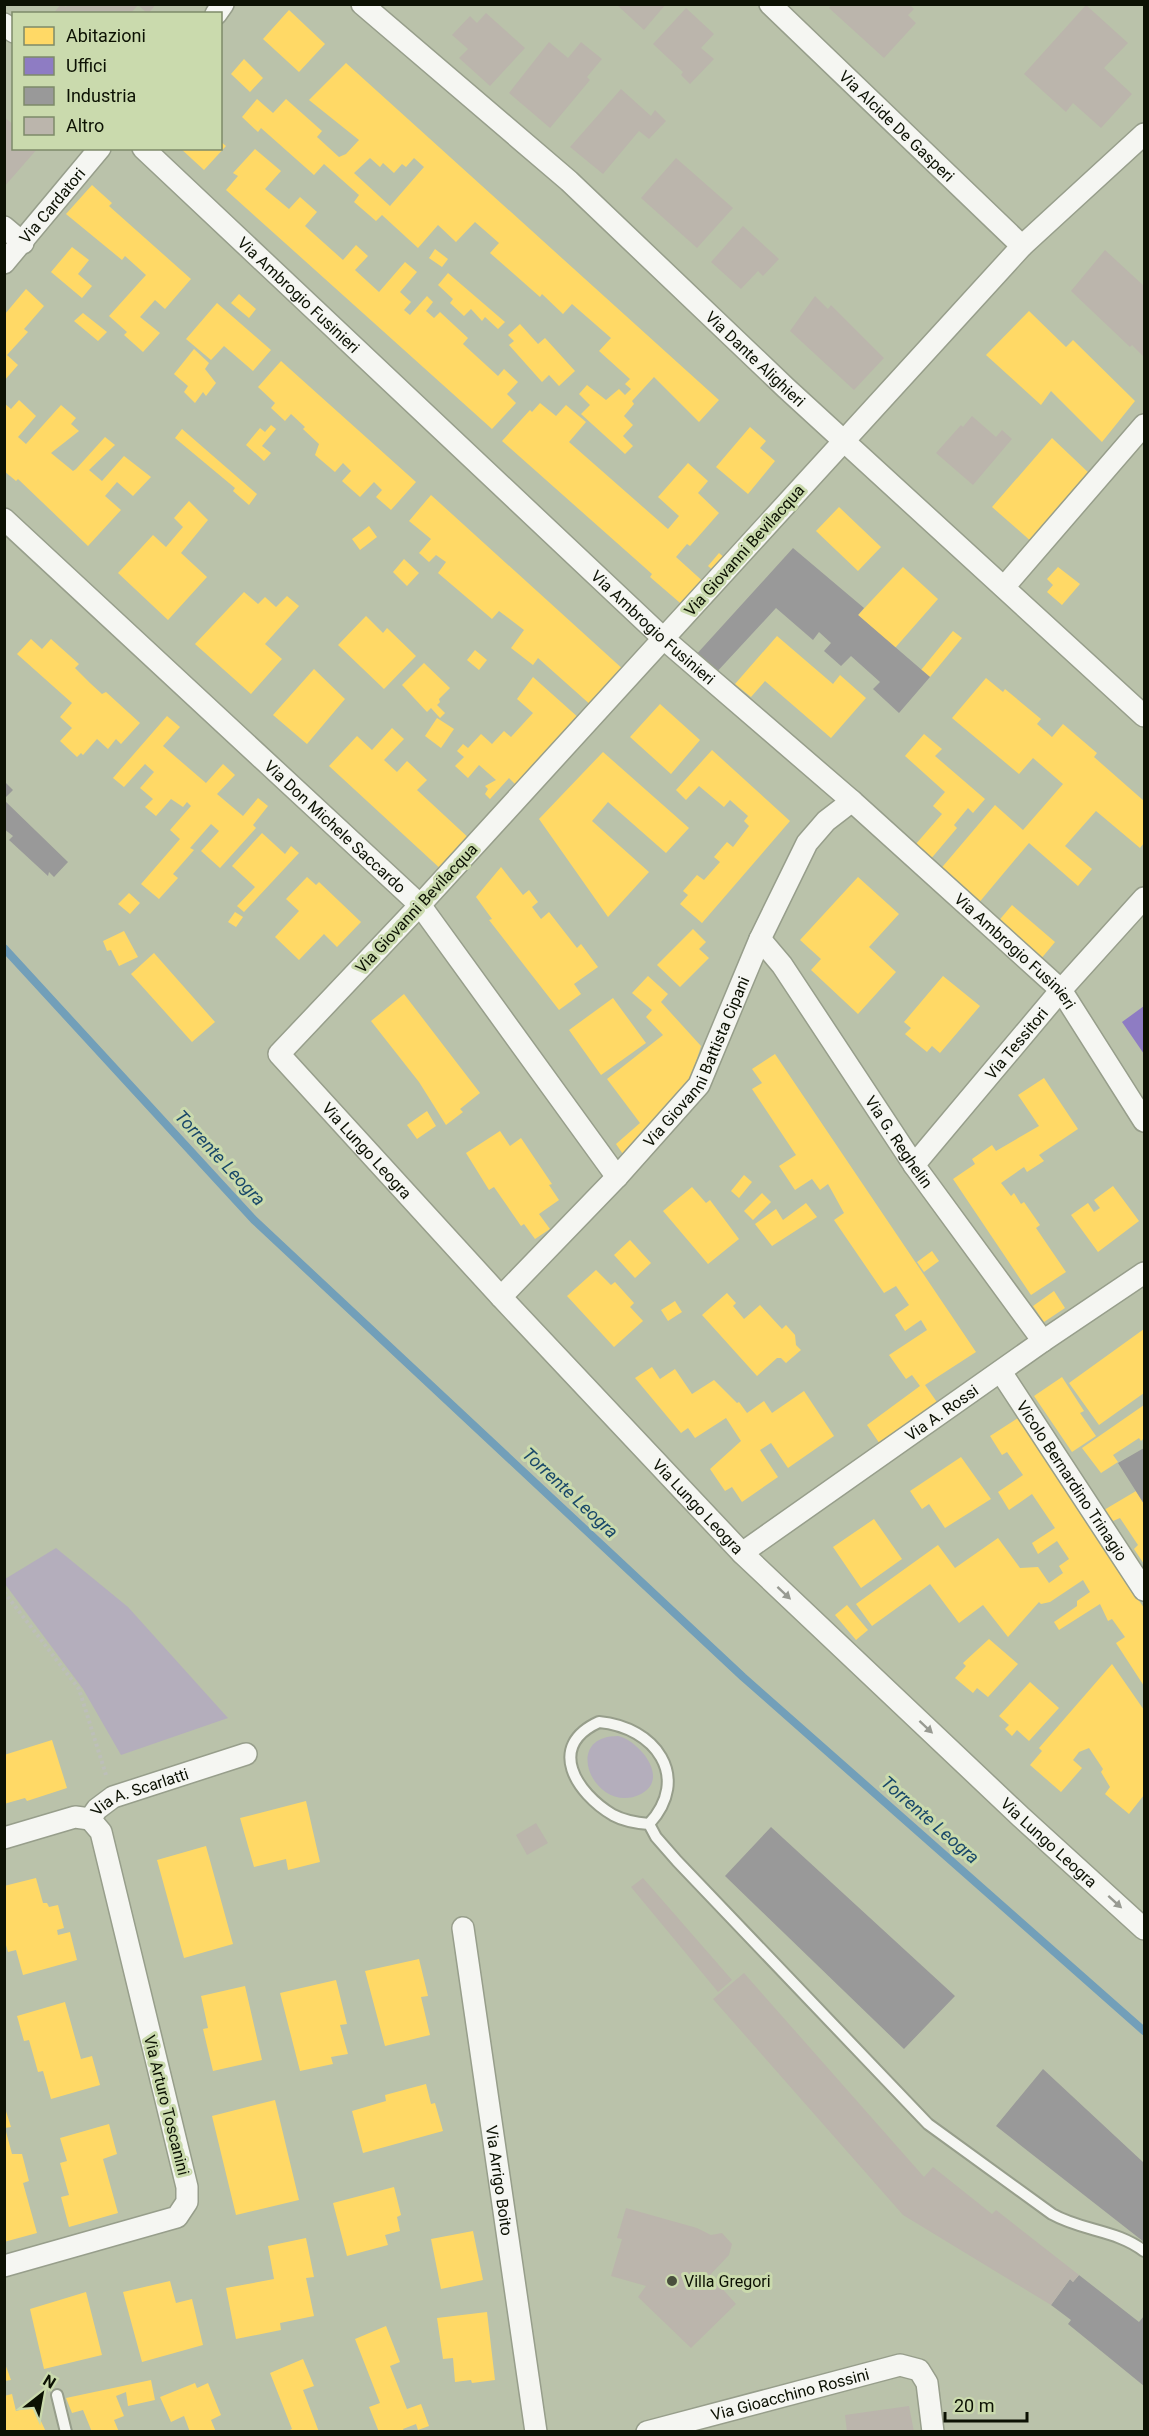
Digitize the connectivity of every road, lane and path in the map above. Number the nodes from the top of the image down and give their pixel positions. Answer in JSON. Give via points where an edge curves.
{"nodes":[{"id":1,"x":362,"y":4,"type":"edge"},
{"id":2,"x":770,"y":4,"type":"edge"},
{"id":3,"x":1144,"y":134,"type":"edge"},
{"id":4,"x":97,"y":150,"type":"edge"},
{"id":5,"x":145,"y":150,"type":"edge"},
{"id":6,"x":4,"y":228,"type":"edge"},
{"id":7,"x":23,"y":243,"type":"junction"},
{"id":8,"x":1022,"y":246,"type":"junction"},
{"id":9,"x":4,"y":263,"type":"edge"},
{"id":10,"x":1144,"y":425,"type":"edge"},
{"id":11,"x":843,"y":441,"type":"junction"},
{"id":12,"x":4,"y":519,"type":"edge"},
{"id":13,"x":1004,"y":587,"type":"junction"},
{"id":14,"x":664,"y":639,"type":"junction"},
{"id":15,"x":1144,"y":716,"type":"edge"},
{"id":16,"x":852,"y":801,"type":"junction"},
{"id":17,"x":1144,"y":898,"type":"edge"},
{"id":18,"x":420,"y":905,"type":"junction"},
{"id":19,"x":760,"y":939,"type":"junction"},
{"id":20,"x":1061,"y":990,"type":"junction"},
{"id":21,"x":279,"y":1054,"type":"joint"},
{"id":22,"x":1144,"y":1121,"type":"edge"},
{"id":23,"x":914,"y":1165,"type":"junction"},
{"id":24,"x":617,"y":1177,"type":"junction"},
{"id":25,"x":1144,"y":1273,"type":"edge"},
{"id":26,"x":501,"y":1297,"type":"junction"},
{"id":27,"x":1043,"y":1341,"type":"junction"},
{"id":28,"x":1001,"y":1372,"type":"junction"},
{"id":29,"x":742,"y":1553,"type":"junction"},
{"id":30,"x":1144,"y":1590,"type":"edge"},
{"id":31,"x":4,"y":1592,"type":"edge"},
{"id":32,"x":246,"y":1754,"type":"dead end"},
{"id":33,"x":114,"y":1797,"type":"junction"},
{"id":34,"x":90,"y":1819,"type":"junction"},
{"id":35,"x":649,"y":1824,"type":"junction"},
{"id":36,"x":4,"y":1838,"type":"edge"},
{"id":37,"x":463,"y":1928,"type":"dead end"},
{"id":38,"x":1144,"y":1929,"type":"edge"},
{"id":39,"x":1144,"y":2251,"type":"edge"},
{"id":40,"x":4,"y":2266,"type":"edge"},
{"id":41,"x":57,"y":2395,"type":"dead end"},
{"id":42,"x":66,"y":2432,"type":"edge"},
{"id":43,"x":536,"y":2432,"type":"edge"},
{"id":44,"x":647,"y":2432,"type":"edge"},
{"id":45,"x":933,"y":2432,"type":"edge"}],
"edges":[{"from":1,"to":11,"type":"street","name":"Via Dante Alighieri","via":[[569,181]]},
{"from":2,"to":8,"type":"street","name":"Via Alcide De Gasperi"},
{"from":3,"to":8,"type":"street","name":"Via Giovanni Bevilacqua"},
{"from":4,"to":7,"type":"street","name":"Via Cardatori"},
{"from":5,"to":14,"type":"street","name":"Via Ambrogio Fusinieri"},
{"from":6,"to":7,"type":"street"},
{"from":7,"to":9,"type":"street","name":"Via Cardatori"},
{"from":8,"to":11,"type":"street","name":"Via Giovanni Bevilacqua"},
{"from":10,"to":13,"type":"street"},
{"from":11,"to":13,"type":"street","name":"Via Dante Alighieri"},
{"from":11,"to":14,"type":"street","name":"Via Giovanni Bevilacqua"},
{"from":12,"to":18,"type":"street","name":"Via Don Michele Saccardo"},
{"from":13,"to":15,"type":"street","name":"Via Dante Alighieri"},
{"from":14,"to":16,"type":"street","name":"Via Ambrogio Fusinieri"},
{"from":14,"to":18,"type":"street","name":"Via Giovanni Bevilacqua"},
{"from":16,"to":19,"type":"street","name":"Via Giovanni Battista Cipani","via":[[826,820],[807,843]]},
{"from":16,"to":20,"type":"street","name":"Via Ambrogio Fusinieri"},
{"from":17,"to":20,"type":"street","name":"Via Tessitori"},
{"from":18,"to":21,"type":"street","name":"Via Giovanni Bevilacqua"},
{"from":18,"to":24,"type":"street","name":"Via Don Michele Saccardo"},
{"from":19,"to":23,"type":"street","name":"Via G. Reghelin","via":[[782,965]]},
{"from":19,"to":24,"type":"street","name":"Via Giovanni Battista Cipani","via":[[699,1085]]},
{"from":20,"to":22,"type":"street","name":"Via Ambrogio Fusinieri"},
{"from":20,"to":23,"type":"street","name":"Via Tessitori"},
{"from":21,"to":26,"type":"street","name":"Via Lungo Leogra"},
{"from":23,"to":27,"type":"street","name":"Via G. Reghelin"},
{"from":24,"to":26,"type":"street","name":"Via Giovanni Battista Cipani"},
{"from":25,"to":27,"type":"street","name":"Via A. Rossi"},
{"from":26,"to":29,"type":"street","name":"Via Lungo Leogra"},
{"from":27,"to":28,"type":"street","name":"Via A. Rossi"},
{"from":28,"to":29,"type":"street","name":"Via A. Rossi"},
{"from":28,"to":30,"type":"street","name":"Vicolo Bernardino Trinagio"},
{"from":29,"to":38,"type":"street","name":"Via Lungo Leogra","one_way":true},
{"from":31,"to":33,"type":"path","via":[[79,1689]]},
{"from":32,"to":33,"type":"street","name":"Via A. Scarlatti"},
{"from":33,"to":34,"type":"street","name":"Via A. Scarlatti"},
{"from":34,"to":36,"type":"street","name":"Via A. Scarlatti","via":[[75,1817]]},
{"from":34,"to":40,"type":"street","name":"Via Arturo Toscanini","via":[[101,1832],[187,2187],[187,2202],[177,2217]]},
{"from":35,"to":35,"type":"lane","via":[[667,1800],[667,1766],[660,1753],[644,1739],[612,1724],[599,1722],[584,1729],[571,1752],[570,1766],[575,1778],[614,1816]]},
{"from":35,"to":39,"type":"lane","via":[[677,1861],[928,2124],[1052,2214],[1077,2226],[1124,2238]]},
{"from":37,"to":43,"type":"street","name":"Via Arrigo Boito"},
{"from":41,"to":42,"type":"lane"},
{"from":44,"to":45,"type":"street","name":"Via Gioacchino Rossini","via":[[900,2365],[919,2370],[927,2384]]}]}
